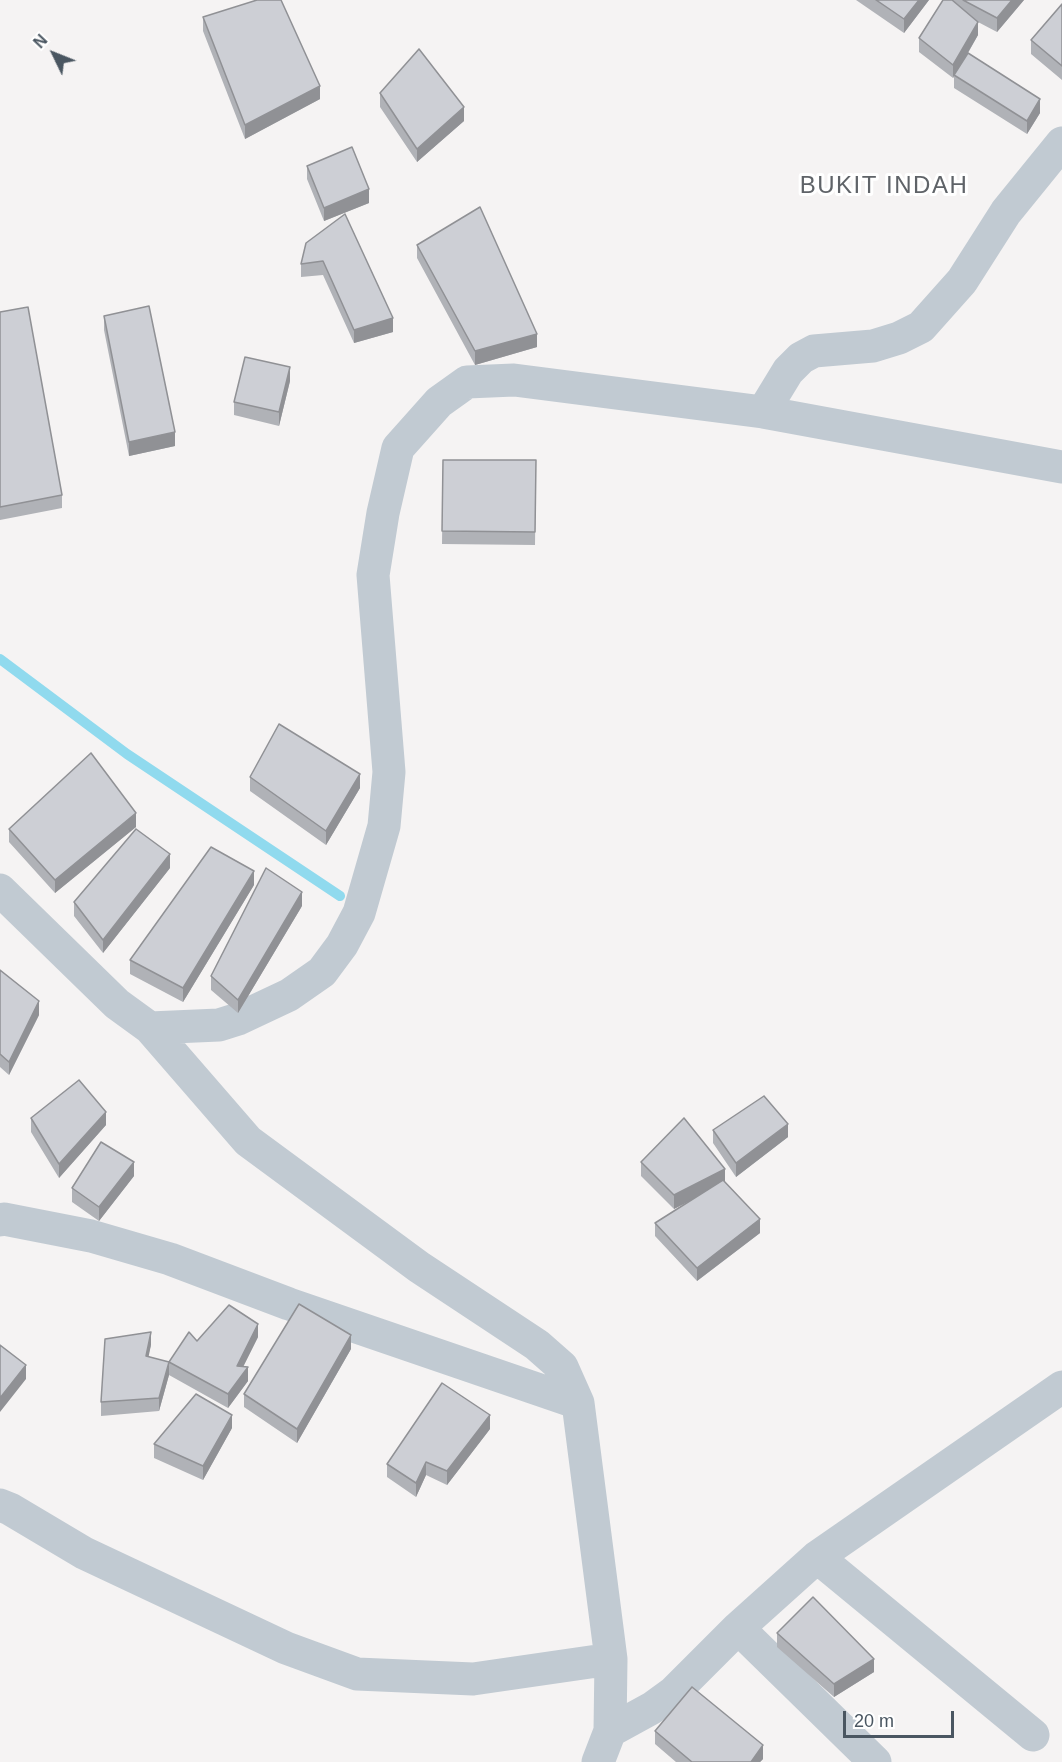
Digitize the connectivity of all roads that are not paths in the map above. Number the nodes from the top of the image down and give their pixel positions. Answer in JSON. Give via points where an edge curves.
{"nodes":[{"id":1,"x":1062,"y":143,"type":"edge"},
{"id":2,"x":763,"y":412,"type":"junction"},
{"id":3,"x":1062,"y":467,"type":"edge"},
{"id":4,"x":0,"y":890,"type":"edge"},
{"id":5,"x":150,"y":1029,"type":"junction"},
{"id":6,"x":0,"y":1220,"type":"edge"},
{"id":7,"x":1062,"y":1388,"type":"edge"},
{"id":8,"x":578,"y":1403,"type":"junction"},
{"id":9,"x":0,"y":1505,"type":"edge"},
{"id":10,"x":817,"y":1557,"type":"junction"},
{"id":11,"x":738,"y":1628,"type":"junction"},
{"id":12,"x":611,"y":1659,"type":"junction"},
{"id":13,"x":610,"y":1731,"type":"junction"},
{"id":14,"x":1033,"y":1736,"type":"dead end"},
{"id":15,"x":598,"y":1762,"type":"edge"},
{"id":16,"x":875,"y":1762,"type":"edge"}],
"edges":[{"from":1,"to":2,"type":"street","via":[[1006,212],[962,281],[921,327],[873,346],[808,354],[788,371]]},
{"from":2,"to":3,"type":"street"},
{"from":2,"to":5,"type":"street","via":[[514,380],[467,382],[439,402],[398,448],[373,575],[388,772],[384,826],[359,913],[322,972],[289,995],[219,1025]]},
{"from":4,"to":5,"type":"street","via":[[117,1004]]},
{"from":5,"to":8,"type":"street","via":[[248,1140],[419,1267],[537,1345],[562,1367]]},
{"from":6,"to":8,"type":"street","via":[[91,1236],[170,1259]]},
{"from":7,"to":10,"type":"street"},
{"from":8,"to":12,"type":"street"},
{"from":9,"to":12,"type":"street","via":[[84,1553],[286,1648],[357,1674],[473,1679]]},
{"from":10,"to":11,"type":"street"},
{"from":10,"to":14,"type":"street"},
{"from":11,"to":13,"type":"street","via":[[674,1692]]},
{"from":11,"to":16,"type":"street"},
{"from":12,"to":13,"type":"street"},
{"from":13,"to":15,"type":"street"}]}
